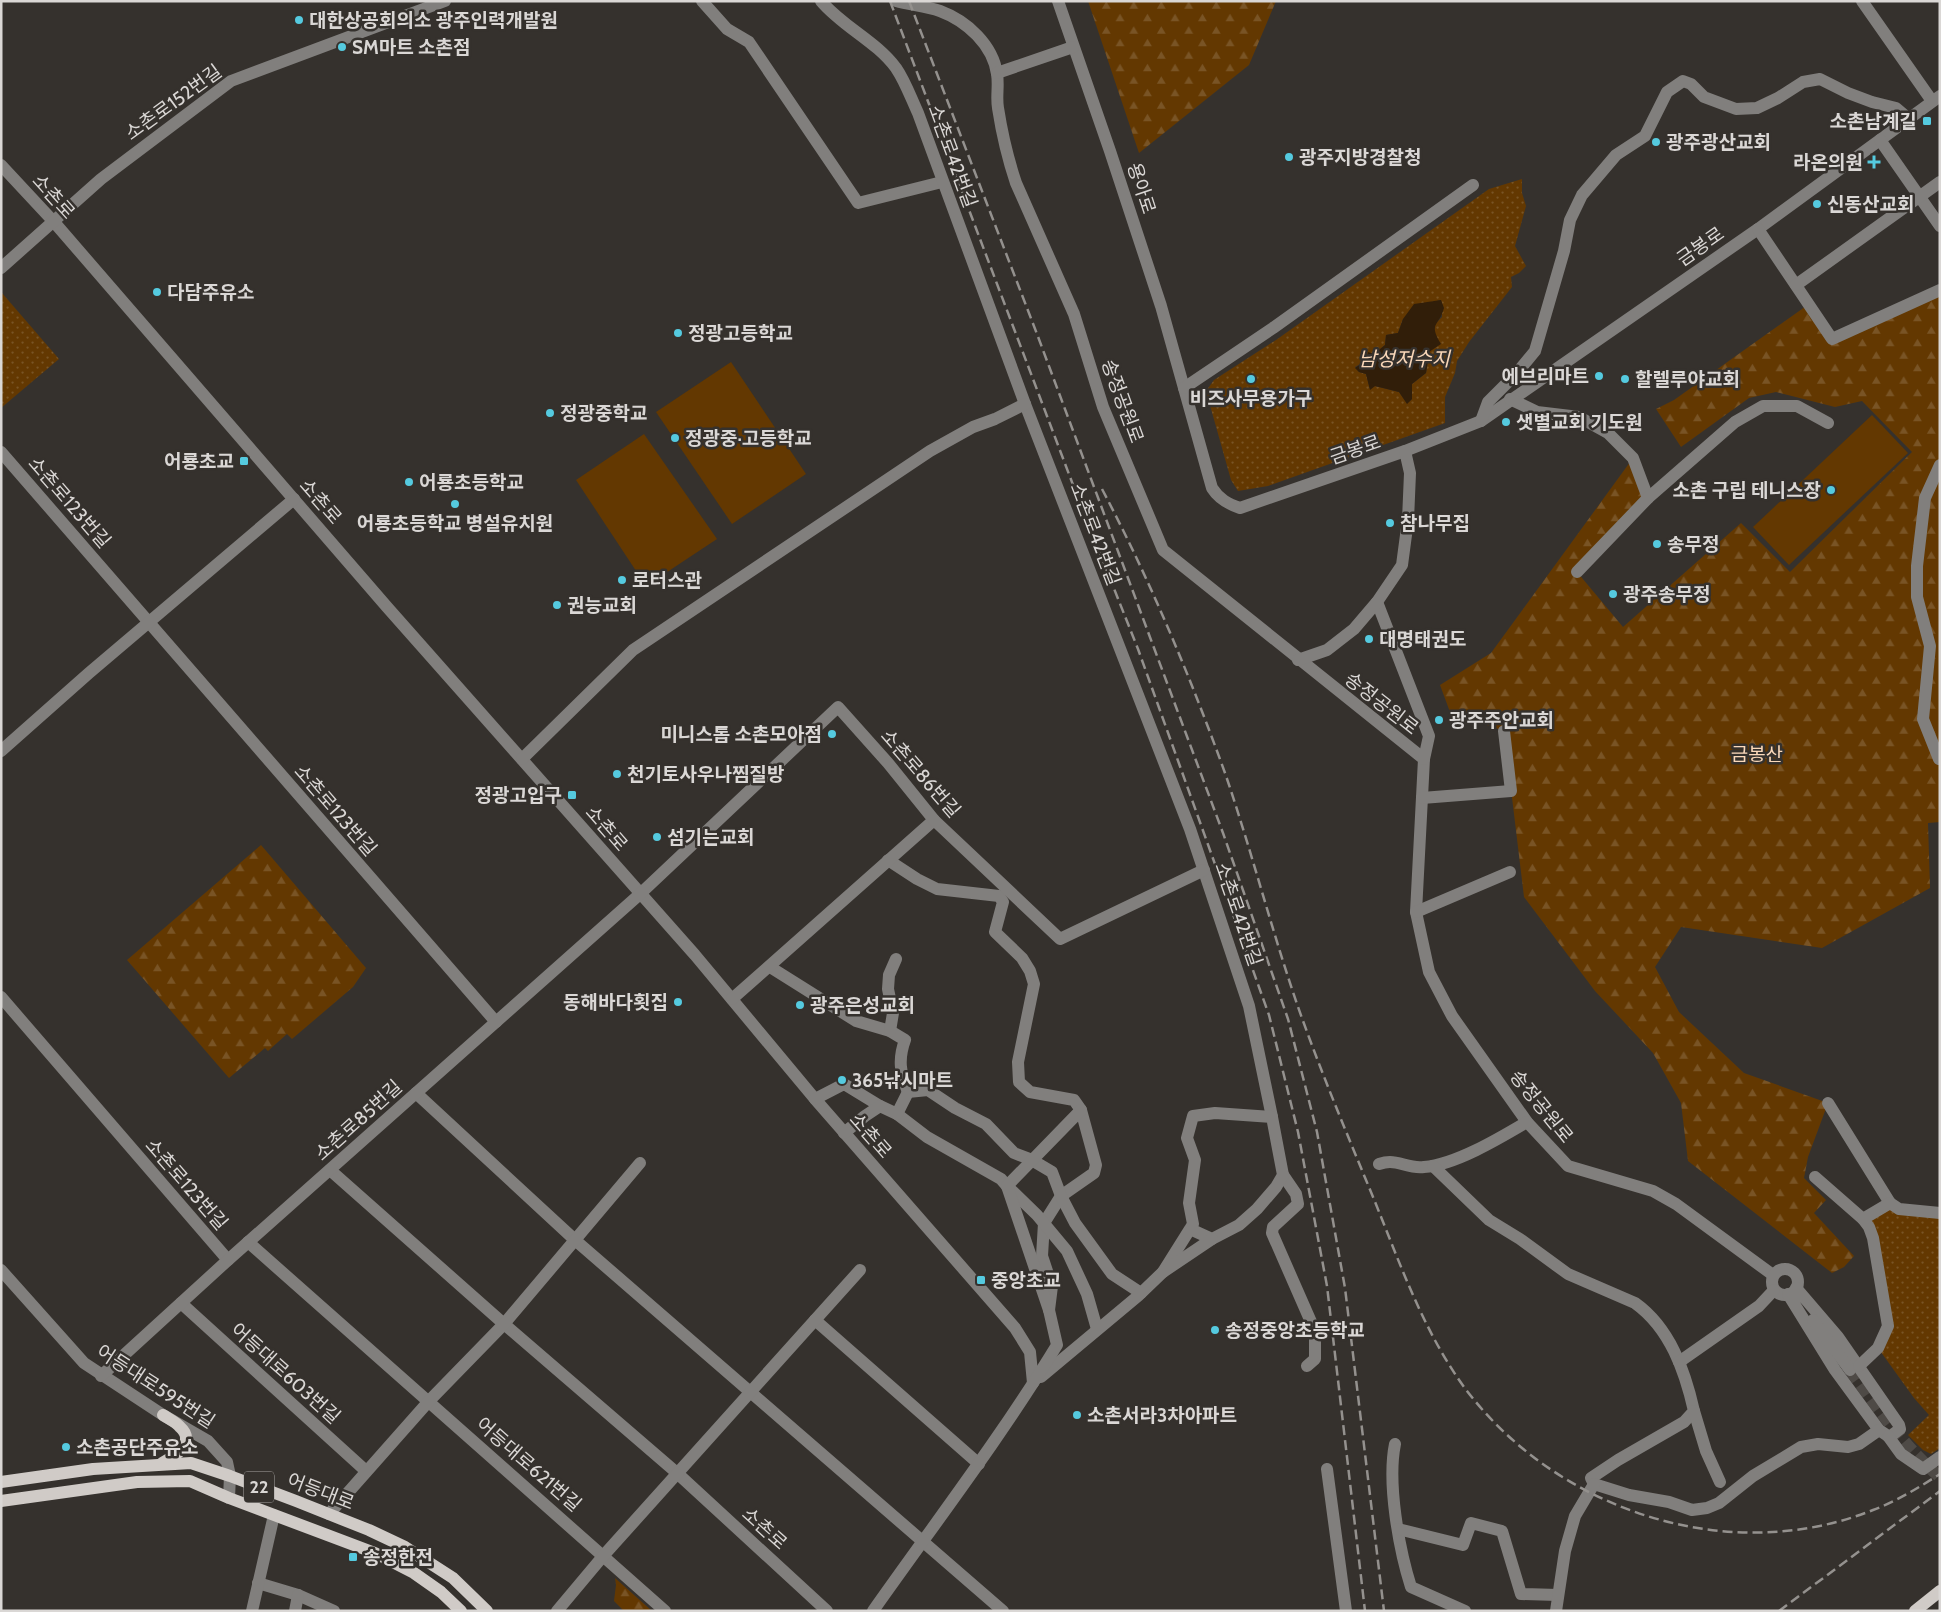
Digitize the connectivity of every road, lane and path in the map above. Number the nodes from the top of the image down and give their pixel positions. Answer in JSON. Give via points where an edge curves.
{"nodes":[{"id":1,"x":445,"y":1,"type":"edge"},
{"id":2,"x":702,"y":1,"type":"edge"},
{"id":3,"x":821,"y":1,"type":"edge"},
{"id":4,"x":896,"y":1,"type":"edge"},
{"id":5,"x":1058,"y":1,"type":"edge"},
{"id":6,"x":1862,"y":1,"type":"edge"},
{"id":7,"x":1073,"y":47,"type":"junction"},
{"id":8,"x":997,"y":73,"type":"junction"},
{"id":9,"x":1936,"y":98,"type":"edge"},
{"id":10,"x":1909,"y":119,"type":"junction"},
{"id":11,"x":1880,"y":140,"type":"junction"},
{"id":12,"x":1,"y":165,"type":"edge"},
{"id":13,"x":942,"y":182,"type":"junction"},
{"id":14,"x":1940,"y":182,"type":"edge"},
{"id":15,"x":1473,"y":185,"type":"dead end"},
{"id":16,"x":1919,"y":197,"type":"junction"},
{"id":17,"x":54,"y":222,"type":"junction"},
{"id":18,"x":1940,"y":226,"type":"edge"},
{"id":19,"x":1758,"y":229,"type":"junction"},
{"id":20,"x":1,"y":268,"type":"edge"},
{"id":21,"x":1796,"y":285,"type":"junction"},
{"id":22,"x":1940,"y":290,"type":"edge"},
{"id":23,"x":1184,"y":388,"type":"junction"},
{"id":24,"x":1510,"y":399,"type":"junction"},
{"id":25,"x":1026,"y":404,"type":"junction"},
{"id":26,"x":1481,"y":421,"type":"junction"},
{"id":27,"x":1828,"y":423,"type":"dead end"},
{"id":28,"x":1405,"y":451,"type":"junction"},
{"id":29,"x":1,"y":452,"type":"edge"},
{"id":30,"x":1940,"y":465,"type":"edge"},
{"id":31,"x":1212,"y":488,"type":"joint"},
{"id":32,"x":1648,"y":498,"type":"junction"},
{"id":33,"x":294,"y":499,"type":"junction"},
{"id":34,"x":1577,"y":572,"type":"dead end"},
{"id":35,"x":1377,"y":602,"type":"junction"},
{"id":36,"x":149,"y":622,"type":"junction"},
{"id":37,"x":1298,"y":660,"type":"junction"},
{"id":38,"x":1504,"y":731,"type":"dead end"},
{"id":39,"x":1,"y":751,"type":"edge"},
{"id":40,"x":522,"y":759,"type":"junction"},
{"id":41,"x":1424,"y":759,"type":"junction"},
{"id":42,"x":1939,"y":759,"type":"edge"},
{"id":43,"x":1422,"y":798,"type":"junction"},
{"id":44,"x":934,"y":820,"type":"junction"},
{"id":45,"x":888,"y":860,"type":"junction"},
{"id":46,"x":1204,"y":870,"type":"junction"},
{"id":47,"x":1510,"y":872,"type":"dead end"},
{"id":48,"x":640,"y":894,"type":"junction"},
{"id":49,"x":1416,"y":912,"type":"junction"},
{"id":50,"x":896,"y":959,"type":"dead end"},
{"id":51,"x":770,"y":967,"type":"junction"},
{"id":52,"x":1,"y":997,"type":"edge"},
{"id":53,"x":732,"y":999,"type":"junction"},
{"id":54,"x":496,"y":1022,"type":"junction"},
{"id":55,"x":890,"y":1031,"type":"junction"},
{"id":56,"x":908,"y":1092,"type":"junction"},
{"id":57,"x":416,"y":1093,"type":"junction"},
{"id":58,"x":815,"y":1100,"type":"junction"},
{"id":59,"x":1828,"y":1103,"type":"dead end"},
{"id":60,"x":880,"y":1106,"type":"junction"},
{"id":61,"x":1081,"y":1110,"type":"junction"},
{"id":62,"x":897,"y":1114,"type":"junction"},
{"id":63,"x":1272,"y":1117,"type":"junction"},
{"id":64,"x":1527,"y":1122,"type":"junction"},
{"id":65,"x":844,"y":1133,"type":"junction"},
{"id":66,"x":1032,"y":1161,"type":"junction"},
{"id":67,"x":640,"y":1163,"type":"dead end"},
{"id":68,"x":1379,"y":1164,"type":"dead end"},
{"id":69,"x":1433,"y":1166,"type":"junction"},
{"id":70,"x":330,"y":1170,"type":"junction"},
{"id":71,"x":1282,"y":1174,"type":"junction"},
{"id":72,"x":1815,"y":1177,"type":"dead end"},
{"id":73,"x":1007,"y":1186,"type":"junction"},
{"id":74,"x":1061,"y":1196,"type":"junction"},
{"id":75,"x":1890,"y":1202,"type":"junction"},
{"id":76,"x":1940,"y":1213,"type":"edge"},
{"id":77,"x":1862,"y":1220,"type":"junction"},
{"id":78,"x":1044,"y":1223,"type":"junction"},
{"id":79,"x":1190,"y":1229,"type":"junction"},
{"id":80,"x":1212,"y":1239,"type":"junction"},
{"id":81,"x":575,"y":1240,"type":"junction"},
{"id":82,"x":248,"y":1242,"type":"junction"},
{"id":83,"x":228,"y":1260,"type":"junction"},
{"id":84,"x":1,"y":1270,"type":"edge"},
{"id":85,"x":860,"y":1270,"type":"dead end"},
{"id":86,"x":1163,"y":1272,"type":"junction"},
{"id":87,"x":1773,"y":1275,"type":"junction"},
{"id":88,"x":1774,"y":1290,"type":"junction"},
{"id":89,"x":1792,"y":1292,"type":"junction"},
{"id":90,"x":1141,"y":1293,"type":"junction"},
{"id":91,"x":181,"y":1303,"type":"junction"},
{"id":92,"x":1049,"y":1310,"type":"junction"},
{"id":93,"x":815,"y":1320,"type":"junction"},
{"id":94,"x":504,"y":1324,"type":"junction"},
{"id":95,"x":1097,"y":1329,"type":"junction"},
{"id":96,"x":1679,"y":1362,"type":"junction"},
{"id":97,"x":1307,"y":1366,"type":"dead end"},
{"id":98,"x":1854,"y":1368,"type":"junction"},
{"id":99,"x":101,"y":1376,"type":"junction"},
{"id":100,"x":1034,"y":1383,"type":"junction"},
{"id":101,"x":751,"y":1392,"type":"junction"},
{"id":102,"x":429,"y":1401,"type":"junction"},
{"id":103,"x":1694,"y":1411,"type":"junction"},
{"id":104,"x":163,"y":1416,"type":"junction"},
{"id":105,"x":1883,"y":1433,"type":"junction"},
{"id":106,"x":1395,"y":1444,"type":"dead end"},
{"id":107,"x":1940,"y":1457,"type":"edge"},
{"id":108,"x":159,"y":1464,"type":"junction"},
{"id":109,"x":979,"y":1464,"type":"junction"},
{"id":110,"x":1327,"y":1469,"type":"dead end"},
{"id":111,"x":366,"y":1471,"type":"junction"},
{"id":112,"x":677,"y":1473,"type":"junction"},
{"id":113,"x":230,"y":1476,"type":"junction"},
{"id":114,"x":1,"y":1482,"type":"edge"},
{"id":115,"x":1720,"y":1482,"type":"dead end"},
{"id":116,"x":1594,"y":1484,"type":"junction"},
{"id":117,"x":228,"y":1498,"type":"junction"},
{"id":118,"x":1,"y":1501,"type":"edge"},
{"id":119,"x":329,"y":1514,"type":"junction"},
{"id":120,"x":274,"y":1515,"type":"junction"},
{"id":121,"x":1398,"y":1529,"type":"junction"},
{"id":122,"x":922,"y":1542,"type":"junction"},
{"id":123,"x":604,"y":1555,"type":"junction"},
{"id":124,"x":258,"y":1583,"type":"junction"},
{"id":125,"x":1940,"y":1591,"type":"edge"},
{"id":126,"x":298,"y":1594,"type":"junction"},
{"id":127,"x":1558,"y":1595,"type":"junction"},
{"id":128,"x":252,"y":1611,"type":"edge"},
{"id":129,"x":295,"y":1611,"type":"edge"},
{"id":130,"x":334,"y":1611,"type":"edge"},
{"id":131,"x":461,"y":1611,"type":"edge"},
{"id":132,"x":487,"y":1611,"type":"edge"},
{"id":133,"x":557,"y":1611,"type":"edge"},
{"id":134,"x":665,"y":1611,"type":"edge"},
{"id":135,"x":827,"y":1611,"type":"edge"},
{"id":136,"x":873,"y":1611,"type":"edge"},
{"id":137,"x":1003,"y":1611,"type":"edge"},
{"id":138,"x":1346,"y":1611,"type":"edge"},
{"id":139,"x":1466,"y":1611,"type":"edge"},
{"id":140,"x":1556,"y":1611,"type":"edge"},
{"id":141,"x":1915,"y":1611,"type":"edge"}],
"edges":[{"from":1,"to":17,"type":"street","name":"소촌로152번길","via":[[231,81],[101,179]]},
{"from":2,"to":13,"type":"street","via":[[727,29],[749,42],[858,203]]},
{"from":3,"to":13,"type":"street","name":"소촌로42번길","via":[[896,68],[918,113]]},
{"from":4,"to":8,"type":"street","name":"송정공원로","via":[[940,11],[964,23],[990,52]]},
{"from":5,"to":7,"type":"street","name":"용아로"},
{"from":6,"to":9,"type":"street"},
{"from":7,"to":8,"type":"street"},
{"from":7,"to":23,"type":"street","name":"용아로","via":[[1161,306]]},
{"from":8,"to":37,"type":"street","name":"송정공원로","via":[[998,106],[1009,163],[1074,314],[1102,407],[1163,550]]},
{"from":9,"to":10,"type":"street","name":"금봉로"},
{"from":10,"to":11,"type":"street","name":"금봉로"},
{"from":10,"to":26,"type":"street","via":[[1896,108],[1848,93],[1820,79],[1803,82],[1757,108],[1736,109],[1704,97],[1683,81],[1667,92],[1645,136],[1616,155],[1582,195],[1570,220],[1535,350],[1488,402]]},
{"from":11,"to":16,"type":"street"},
{"from":11,"to":19,"type":"street","name":"금봉로"},
{"from":12,"to":17,"type":"street","name":"소촌로"},
{"from":13,"to":25,"type":"street","name":"소촌로42번길"},
{"from":14,"to":16,"type":"street"},
{"from":15,"to":23,"type":"street"},
{"from":16,"to":18,"type":"street"},
{"from":16,"to":21,"type":"street"},
{"from":17,"to":20,"type":"street","name":"소촌로152번길"},
{"from":17,"to":33,"type":"street","name":"소촌로"},
{"from":19,"to":21,"type":"street"},
{"from":19,"to":24,"type":"street","name":"금봉로"},
{"from":21,"to":22,"type":"street","via":[[1832,339]]},
{"from":23,"to":31,"type":"street","name":"용아로"},
{"from":24,"to":26,"type":"street","name":"금봉로"},
{"from":24,"to":32,"type":"street","via":[[1537,412],[1579,417],[1608,433],[1633,458]]},
{"from":25,"to":40,"type":"street","via":[[973,427],[930,451],[633,650]]},
{"from":25,"to":46,"type":"street","name":"소촌로42번길"},
{"from":26,"to":28,"type":"street","name":"금봉로"},
{"from":27,"to":32,"type":"street","via":[[1797,406],[1763,406],[1735,422]]},
{"from":28,"to":31,"type":"street","name":"금봉로","via":[[1240,508],[1229,505]]},
{"from":28,"to":35,"type":"street","via":[[1410,472],[1402,565]]},
{"from":29,"to":36,"type":"street","name":"소촌로123번길"},
{"from":30,"to":42,"type":"street","via":[[1925,498],[1917,566],[1917,597],[1930,646],[1923,719]]},
{"from":32,"to":34,"type":"street"},
{"from":33,"to":36,"type":"street"},
{"from":33,"to":40,"type":"street","name":"소촌로"},
{"from":35,"to":37,"type":"street","via":[[1354,629],[1327,650]]},
{"from":35,"to":41,"type":"street","name":"송정공원로","via":[[1429,736]]},
{"from":36,"to":39,"type":"street"},
{"from":36,"to":54,"type":"street","name":"소촌로123번길"},
{"from":37,"to":41,"type":"street","name":"송정공원로"},
{"from":38,"to":43,"type":"street","via":[[1511,792]]},
{"from":40,"to":48,"type":"street","name":"소촌로"},
{"from":41,"to":43,"type":"street","name":"송정공원로"},
{"from":43,"to":49,"type":"street","name":"송정공원로"},
{"from":44,"to":45,"type":"street"},
{"from":44,"to":46,"type":"street","name":"소촌로86번길","via":[[1060,939]]},
{"from":44,"to":48,"type":"street","name":"소촌로86번길","via":[[838,707]]},
{"from":45,"to":51,"type":"street"},
{"from":45,"to":61,"type":"street","via":[[937,889],[998,896],[1003,902],[995,932],[1022,958],[1034,984],[1018,1062],[1019,1082],[1030,1092],[1074,1100]]},
{"from":46,"to":63,"type":"street","name":"소촌로42번길","via":[[1249,1006]]},
{"from":47,"to":49,"type":"street"},
{"from":48,"to":53,"type":"street","name":"소촌로"},
{"from":48,"to":54,"type":"street","name":"소촌로85번길"},
{"from":49,"to":64,"type":"street","name":"송정공원로","via":[[1429,972],[1441,998]]},
{"from":50,"to":55,"type":"street","via":[[889,975],[893,1013]]},
{"from":51,"to":53,"type":"street"},
{"from":51,"to":55,"type":"street","via":[[856,1021]]},
{"from":52,"to":83,"type":"street","name":"소촌로123번길"},
{"from":53,"to":58,"type":"street","name":"소촌로"},
{"from":54,"to":57,"type":"street","name":"소촌로85번길"},
{"from":55,"to":56,"type":"street","via":[[905,1040],[901,1051],[901,1076]]},
{"from":56,"to":62,"type":"street"},
{"from":56,"to":66,"type":"street","via":[[928,1090],[986,1124],[1014,1153]]},
{"from":57,"to":70,"type":"street","name":"소촌로85번길"},
{"from":57,"to":81,"type":"street"},
{"from":58,"to":60,"type":"street","via":[[844,1084]]},
{"from":58,"to":65,"type":"street","name":"소촌로"},
{"from":59,"to":75,"type":"street"},
{"from":60,"to":62,"type":"street"},
{"from":60,"to":65,"type":"street"},
{"from":61,"to":66,"type":"street"},
{"from":61,"to":74,"type":"street","via":[[1096,1165],[1094,1173]]},
{"from":62,"to":73,"type":"street","via":[[927,1137],[988,1170]]},
{"from":63,"to":71,"type":"street","name":"소촌로42번길"},
{"from":63,"to":79,"type":"street","via":[[1215,1113],[1194,1116],[1187,1138],[1195,1160],[1189,1203]]},
{"from":64,"to":69,"type":"street","via":[[1453,1160]]},
{"from":64,"to":87,"type":"street","name":"송정공원로","via":[[1568,1166],[1653,1191],[1676,1204]]},
{"from":65,"to":100,"type":"street","name":"소촌로","via":[[1015,1328],[1030,1352]]},
{"from":66,"to":73,"type":"street"},
{"from":66,"to":74,"type":"street","via":[[1052,1172]]},
{"from":67,"to":81,"type":"street"},
{"from":68,"to":69,"type":"street"},
{"from":69,"to":96,"type":"street","via":[[1490,1220],[1568,1274],[1644,1309],[1658,1323]]},
{"from":70,"to":82,"type":"street","name":"소촌로85번길"},
{"from":70,"to":94,"type":"street"},
{"from":71,"to":80,"type":"street","via":[[1276,1187],[1258,1208],[1239,1225]]},
{"from":71,"to":97,"type":"street","via":[[1296,1194],[1298,1204],[1273,1227],[1272,1233],[1315,1331],[1315,1359]]},
{"from":72,"to":77,"type":"street"},
{"from":73,"to":78,"type":"street"},
{"from":73,"to":92,"type":"street"},
{"from":74,"to":78,"type":"street"},
{"from":74,"to":90,"type":"street","via":[[1075,1223],[1112,1274]]},
{"from":75,"to":76,"type":"street","via":[[1899,1209]]},
{"from":75,"to":77,"type":"street"},
{"from":77,"to":98,"type":"street","via":[[1869,1227],[1872,1238],[1888,1326],[1878,1348]]},
{"from":78,"to":92,"type":"street","via":[[1042,1256],[1052,1286]]},
{"from":78,"to":95,"type":"street","via":[[1067,1251]]},
{"from":79,"to":80,"type":"street"},
{"from":79,"to":86,"type":"street"},
{"from":80,"to":86,"type":"street"},
{"from":81,"to":94,"type":"street"},
{"from":81,"to":101,"type":"street"},
{"from":82,"to":83,"type":"street","name":"소촌로85번길"},
{"from":82,"to":102,"type":"street","name":"어등대로621번길"},
{"from":83,"to":91,"type":"street","name":"소촌로85번길"},
{"from":84,"to":99,"type":"street","name":"어등대로595번길","via":[[84,1363]]},
{"from":85,"to":93,"type":"street"},
{"from":86,"to":90,"type":"street"},
{"from":87,"to":88,"type":"street"},
{"from":87,"to":89,"type":"street","via":[[1782,1269],[1794,1272],[1798,1280]]},
{"from":88,"to":89,"type":"street","via":[[1781,1295]]},
{"from":88,"to":96,"type":"street","via":[[1759,1306]]},
{"from":89,"to":98,"type":"street","via":[[1838,1337]]},
{"from":89,"to":105,"type":"street","via":[[1835,1370]]},
{"from":90,"to":95,"type":"street"},
{"from":91,"to":99,"type":"street","name":"소촌로85번길"},
{"from":91,"to":111,"type":"street","name":"어등대로603번길"},
{"from":92,"to":100,"type":"street","via":[[1057,1345]]},
{"from":93,"to":101,"type":"street"},
{"from":93,"to":109,"type":"street"},
{"from":94,"to":102,"type":"street"},
{"from":94,"to":112,"type":"street"},
{"from":95,"to":100,"type":"street"},
{"from":96,"to":103,"type":"street"},
{"from":98,"to":105,"type":"street","via":[[1899,1425],[1900,1429],[1892,1435]]},
{"from":99,"to":104,"type":"street","name":"어등대로595번길"},
{"from":100,"to":109,"type":"street"},
{"from":101,"to":112,"type":"street"},
{"from":101,"to":122,"type":"street"},
{"from":102,"to":111,"type":"street"},
{"from":102,"to":123,"type":"street","name":"어등대로621번길"},
{"from":103,"to":115,"type":"street"},
{"from":103,"to":116,"type":"street","via":[[1684,1422],[1591,1478]]},
{"from":104,"to":108,"type":"main road","via":[[182,1428],[186,1439],[183,1449],[175,1457]]},
{"from":104,"to":113,"type":"street","name":"어등대로595번길","via":[[208,1441],[227,1462]]},
{"from":105,"to":107,"type":"street","via":[[1901,1454],[1923,1469]]},
{"from":105,"to":116,"type":"street","via":[[1848,1447],[1818,1444],[1801,1447],[1707,1508],[1692,1510]]},
{"from":106,"to":121,"type":"street","via":[[1392,1468]]},
{"from":108,"to":113,"type":"main road","name":"어등대로","number":"22","via":[[191,1463]]},
{"from":108,"to":114,"type":"main road","name":"어등대로","number":"22","via":[[93,1469]]},
{"from":109,"to":122,"type":"street"},
{"from":110,"to":138,"type":"street"},
{"from":111,"to":119,"type":"street"},
{"from":112,"to":123,"type":"street"},
{"from":112,"to":135,"type":"street","name":"소촌로"},
{"from":113,"to":117,"type":"street"},
{"from":113,"to":119,"type":"main road","name":"어등대로","number":"22"},
{"from":116,"to":127,"type":"street","via":[[1575,1516]]},
{"from":117,"to":118,"type":"main road","name":"어등대로","number":"22","via":[[190,1481],[137,1482]]},
{"from":117,"to":120,"type":"main road","name":"어등대로","number":"22"},
{"from":119,"to":132,"type":"main road","name":"어등대로","number":"22","via":[[404,1547],[453,1578]]},
{"from":120,"to":124,"type":"street"},
{"from":120,"to":131,"type":"main road","name":"어등대로","number":"22","via":[[366,1550],[414,1573]]},
{"from":121,"to":127,"type":"street","via":[[1463,1545],[1471,1523],[1502,1531],[1522,1594]]},
{"from":121,"to":139,"type":"street","via":[[1402,1559],[1411,1587]]},
{"from":122,"to":136,"type":"street"},
{"from":122,"to":137,"type":"street"},
{"from":123,"to":133,"type":"street"},
{"from":123,"to":134,"type":"street"},
{"from":124,"to":126,"type":"street"},
{"from":124,"to":128,"type":"street"},
{"from":125,"to":141,"type":"main road"},
{"from":126,"to":129,"type":"street"},
{"from":126,"to":130,"type":"street"},
{"from":127,"to":140,"type":"street"}]}
